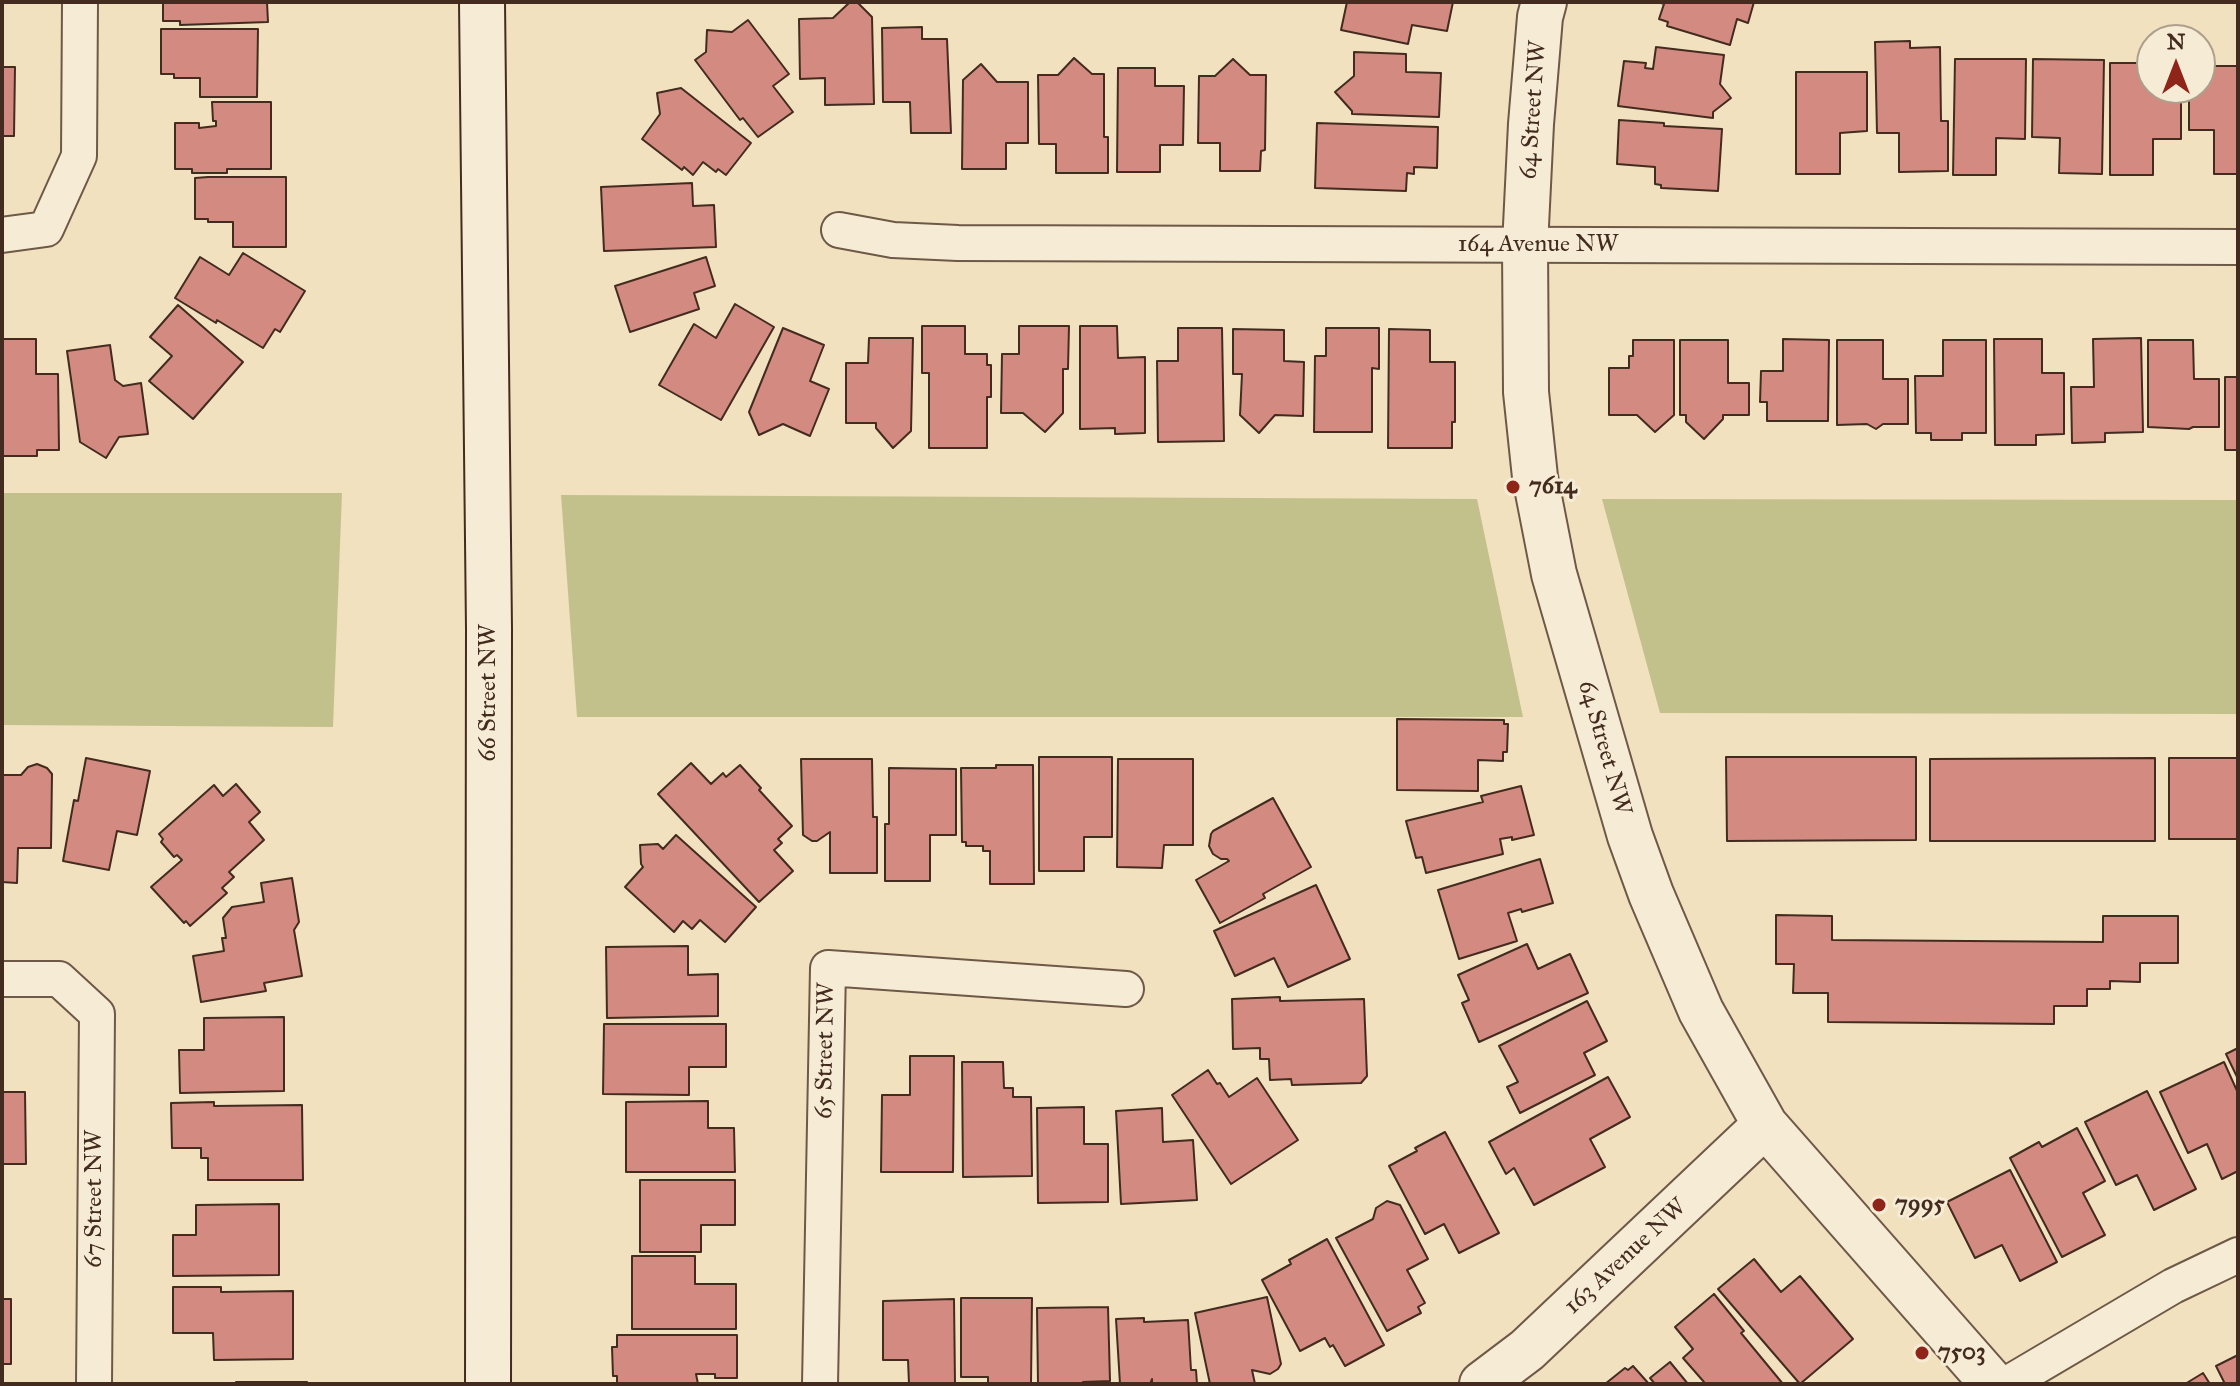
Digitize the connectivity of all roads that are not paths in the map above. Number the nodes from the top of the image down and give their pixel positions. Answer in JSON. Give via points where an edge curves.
{"nodes":[{"id":1,"x":80,"y":2,"type":"edge"},
{"id":2,"x":482,"y":2,"type":"edge"},
{"id":3,"x":1544,"y":2,"type":"edge"},
{"id":4,"x":839,"y":230,"type":"dead end"},
{"id":5,"x":2,"y":235,"type":"edge"},
{"id":6,"x":1525,"y":246,"type":"junction"},
{"id":7,"x":2238,"y":247,"type":"edge"},
{"id":8,"x":2,"y":979,"type":"edge"},
{"id":9,"x":1126,"y":989,"type":"dead end"},
{"id":10,"x":1765,"y":1125,"type":"junction"},
{"id":11,"x":2238,"y":1255,"type":"edge"},
{"id":12,"x":94,"y":1384,"type":"edge"},
{"id":13,"x":488,"y":1384,"type":"edge"},
{"id":14,"x":820,"y":1384,"type":"edge"},
{"id":15,"x":1482,"y":1384,"type":"edge"},
{"id":16,"x":1993,"y":1384,"type":"edge"},
{"id":17,"x":2007,"y":1384,"type":"edge"}],
"edges":[{"from":1,"to":5,"type":"street","via":[[79,156],[46,229]]},
{"from":2,"to":13,"type":"street","name":"66 Street NW","via":[[489,629]]},
{"from":3,"to":6,"type":"street","name":"64 Street NW"},
{"from":4,"to":6,"type":"street","name":"164 Avenue NW","via":[[893,240],[958,243]]},
{"from":6,"to":7,"type":"street","name":"164 Avenue NW"},
{"from":6,"to":10,"type":"street","name":"64 Street NW","via":[[1526,392],[1535,477],[1554,574],[1651,894],[1701,1011]]},
{"from":8,"to":12,"type":"street","name":"67 Street NW","via":[[59,979],[97,1014]]},
{"from":9,"to":14,"type":"street","name":"65 Street NW","via":[[828,968]]},
{"from":10,"to":15,"type":"street","name":"163 Avenue NW","via":[[1527,1350]]},
{"from":10,"to":16,"type":"street","name":"64 Street NW"},
{"from":11,"to":17,"type":"street","via":[[2173,1286]]}]}
